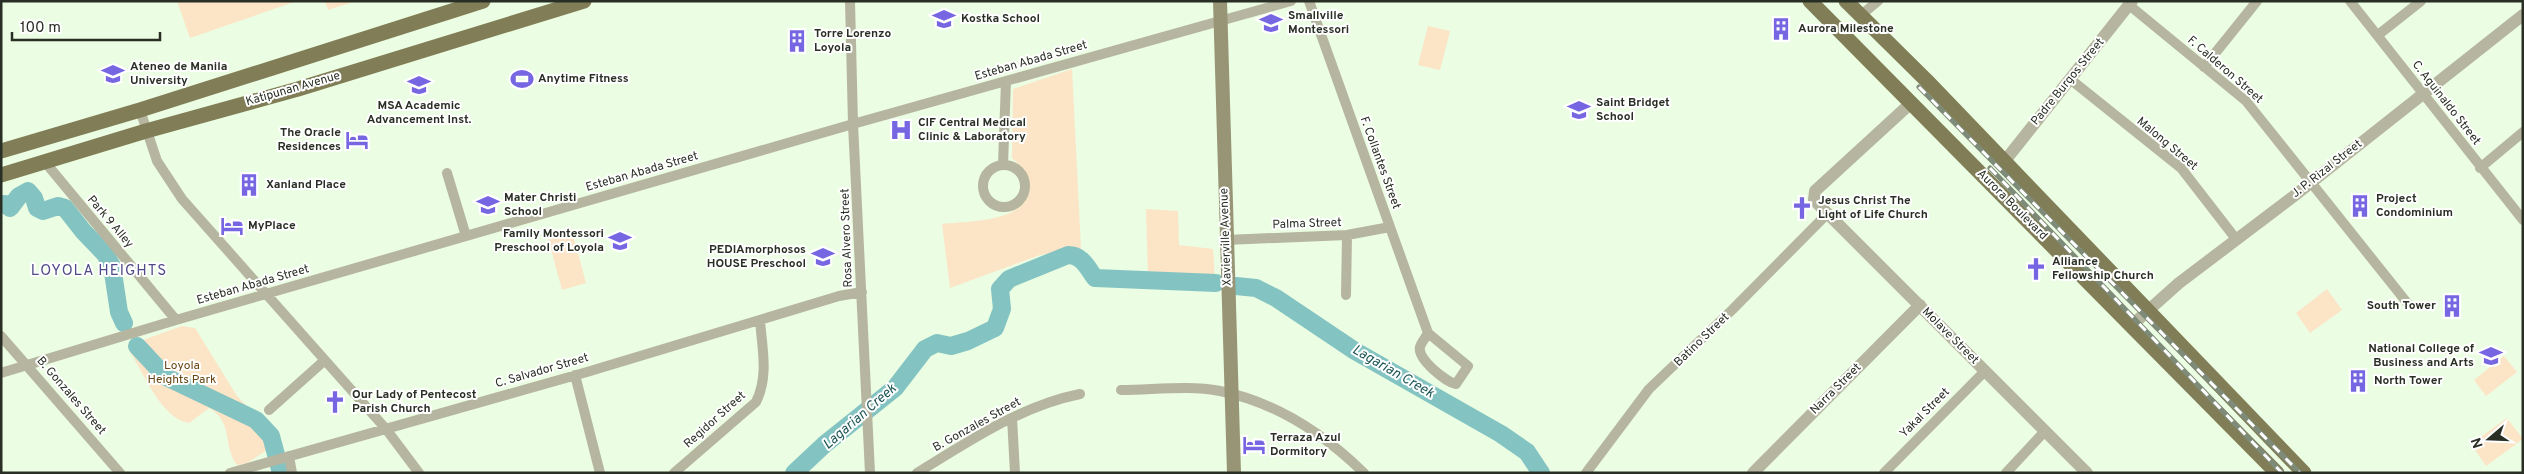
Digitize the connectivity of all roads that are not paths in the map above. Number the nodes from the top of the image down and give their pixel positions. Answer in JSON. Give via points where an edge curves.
{"nodes":[{"id":1,"x":483,"y":1,"type":"edge"},
{"id":2,"x":584,"y":1,"type":"edge"},
{"id":3,"x":850,"y":1,"type":"edge"},
{"id":4,"x":1220,"y":1,"type":"edge"},
{"id":5,"x":1290,"y":1,"type":"edge"},
{"id":6,"x":1309,"y":1,"type":"edge"},
{"id":7,"x":1810,"y":1,"type":"edge"},
{"id":8,"x":1846,"y":1,"type":"edge"},
{"id":9,"x":1878,"y":1,"type":"edge"},
{"id":10,"x":2258,"y":1,"type":"edge"},
{"id":11,"x":2350,"y":1,"type":"edge"},
{"id":12,"x":2421,"y":1,"type":"edge"},
{"id":13,"x":2130,"y":3,"type":"edge"},
{"id":14,"x":2523,"y":14,"type":"edge"},
{"id":15,"x":1860,"y":16,"type":"junction"},
{"id":16,"x":1221,"y":22,"type":"junction"},
{"id":17,"x":1843,"y":34,"type":"junction"},
{"id":18,"x":2378,"y":35,"type":"junction"},
{"id":19,"x":2204,"y":67,"type":"junction"},
{"id":20,"x":2070,"y":79,"type":"junction"},
{"id":21,"x":1006,"y":81,"type":"junction"},
{"id":22,"x":2423,"y":94,"type":"junction"},
{"id":23,"x":1911,"y":103,"type":"junction"},
{"id":24,"x":140,"y":110,"type":"junction"},
{"id":25,"x":853,"y":124,"type":"junction"},
{"id":26,"x":146,"y":131,"type":"junction"},
{"id":27,"x":2523,"y":132,"type":"edge"},
{"id":28,"x":1,"y":151,"type":"edge"},
{"id":29,"x":45,"y":162,"type":"junction"},
{"id":30,"x":2004,"y":162,"type":"junction"},
{"id":31,"x":1003,"y":165,"type":"junction"},
{"id":32,"x":2480,"y":168,"type":"junction"},
{"id":33,"x":447,"y":173,"type":"dead end"},
{"id":34,"x":1,"y":175,"type":"edge"},
{"id":35,"x":2311,"y":182,"type":"junction"},
{"id":36,"x":1826,"y":214,"type":"junction"},
{"id":37,"x":2523,"y":220,"type":"edge"},
{"id":38,"x":1390,"y":227,"type":"junction"},
{"id":39,"x":1347,"y":235,"type":"junction"},
{"id":40,"x":466,"y":236,"type":"junction"},
{"id":41,"x":2236,"y":239,"type":"junction"},
{"id":42,"x":1225,"y":240,"type":"junction"},
{"id":43,"x":862,"y":292,"type":"junction"},
{"id":44,"x":266,"y":294,"type":"junction"},
{"id":45,"x":1346,"y":295,"type":"dead end"},
{"id":46,"x":2408,"y":304,"type":"dead end"},
{"id":47,"x":1920,"y":305,"type":"junction"},
{"id":48,"x":2147,"y":311,"type":"junction"},
{"id":49,"x":176,"y":320,"type":"junction"},
{"id":50,"x":760,"y":320,"type":"junction"},
{"id":51,"x":2132,"y":324,"type":"junction"},
{"id":52,"x":1428,"y":333,"type":"junction"},
{"id":53,"x":1,"y":336,"type":"edge"},
{"id":54,"x":325,"y":360,"type":"junction"},
{"id":55,"x":28,"y":365,"type":"junction"},
{"id":56,"x":1985,"y":371,"type":"junction"},
{"id":57,"x":1,"y":373,"type":"edge"},
{"id":58,"x":575,"y":375,"type":"junction"},
{"id":59,"x":1121,"y":390,"type":"dead end"},
{"id":60,"x":1080,"y":394,"type":"dead end"},
{"id":61,"x":1230,"y":394,"type":"junction"},
{"id":62,"x":269,"y":410,"type":"dead end"},
{"id":63,"x":1012,"y":418,"type":"junction"},
{"id":64,"x":386,"y":429,"type":"junction"},
{"id":65,"x":2045,"y":431,"type":"junction"},
{"id":66,"x":289,"y":456,"type":"junction"},
{"id":67,"x":1362,"y":472,"type":"edge"},
{"id":68,"x":120,"y":473,"type":"edge"},
{"id":69,"x":230,"y":473,"type":"edge"},
{"id":70,"x":292,"y":473,"type":"edge"},
{"id":71,"x":419,"y":473,"type":"edge"},
{"id":72,"x":600,"y":473,"type":"edge"},
{"id":73,"x":674,"y":473,"type":"edge"},
{"id":74,"x":870,"y":473,"type":"edge"},
{"id":75,"x":917,"y":473,"type":"edge"},
{"id":76,"x":1014,"y":473,"type":"edge"},
{"id":77,"x":1234,"y":473,"type":"edge"},
{"id":78,"x":1586,"y":473,"type":"edge"},
{"id":79,"x":1753,"y":473,"type":"edge"},
{"id":80,"x":1884,"y":473,"type":"edge"},
{"id":81,"x":2006,"y":473,"type":"edge"},
{"id":82,"x":2087,"y":473,"type":"edge"},
{"id":83,"x":2277,"y":473,"type":"edge"},
{"id":84,"x":2304,"y":473,"type":"edge"}],
"edges":[{"from":1,"to":24,"type":"main road","name":"Katipunan Avenue"},
{"from":2,"to":26,"type":"main road","name":"Katipunan Avenue","via":[[298,89]]},
{"from":3,"to":25,"type":"street","name":"Rosa Alvero Street"},
{"from":4,"to":16,"type":"main road","name":"Xavierville Avenue"},
{"from":5,"to":16,"type":"street","name":"Esteban Abada Street"},
{"from":6,"to":38,"type":"street","name":"F. Collantes Street"},
{"from":7,"to":17,"type":"main road","name":"Aurora Boulevard"},
{"from":8,"to":15,"type":"main road","name":"Aurora Boulevard"},
{"from":9,"to":15,"type":"street"},
{"from":10,"to":19,"type":"street"},
{"from":11,"to":18,"type":"street","name":"C. Aguinaldo Street"},
{"from":12,"to":18,"type":"street"},
{"from":13,"to":19,"type":"street","name":"F. Calderon Street"},
{"from":13,"to":20,"type":"street","name":"Padre Burgos Street"},
{"from":14,"to":22,"type":"street","name":"J. P. Rizal Street"},
{"from":15,"to":17,"type":"main road"},
{"from":15,"to":30,"type":"main road","name":"Aurora Boulevard"},
{"from":16,"to":21,"type":"street","name":"Esteban Abada Street"},
{"from":16,"to":42,"type":"main road","name":"Xavierville Avenue"},
{"from":17,"to":23,"type":"main road","name":"Aurora Boulevard"},
{"from":18,"to":22,"type":"street","name":"C. Aguinaldo Street"},
{"from":19,"to":35,"type":"street","name":"F. Calderon Street","via":[[2246,102]]},
{"from":20,"to":30,"type":"street","name":"Padre Burgos Street"},
{"from":20,"to":41,"type":"street","name":"Malong Street","via":[[2180,168]]},
{"from":21,"to":25,"type":"street","name":"Esteban Abada Street"},
{"from":21,"to":31,"type":"street"},
{"from":22,"to":32,"type":"street","name":"C. Aguinaldo Street"},
{"from":22,"to":35,"type":"street","name":"J. P. Rizal Street"},
{"from":23,"to":36,"type":"street","name":"Molave Street","via":[[1816,191],[1814,200]]},
{"from":23,"to":51,"type":"main road","name":"Aurora Boulevard"},
{"from":24,"to":26,"type":"street"},
{"from":24,"to":28,"type":"main road","name":"Katipunan Avenue"},
{"from":25,"to":40,"type":"street","name":"Esteban Abada Street"},
{"from":25,"to":43,"type":"street","name":"Rosa Alvero Street"},
{"from":26,"to":29,"type":"main road","name":"Katipunan Avenue"},
{"from":26,"to":44,"type":"street","via":[[157,161],[175,189]]},
{"from":27,"to":32,"type":"street"},
{"from":29,"to":34,"type":"main road","name":"Katipunan Avenue"},
{"from":29,"to":49,"type":"street","name":"Park 9 Alley"},
{"from":30,"to":48,"type":"main road","name":"Aurora Boulevard"},
{"from":31,"to":31,"type":"street","via":[[991,170],[984,181],[984,188],[994,204],[1007,207],[1020,200],[1025,187],[1016,169]]},
{"from":32,"to":37,"type":"street","name":"C. Aguinaldo Street"},
{"from":33,"to":40,"type":"street"},
{"from":35,"to":41,"type":"street","name":"J. P. Rizal Street"},
{"from":35,"to":46,"type":"street","name":"F. Calderon Street"},
{"from":36,"to":47,"type":"street","name":"Molave Street"},
{"from":36,"to":78,"type":"street","name":"Batino Street","via":[[1649,389]]},
{"from":38,"to":39,"type":"street","name":"Palma Street"},
{"from":38,"to":52,"type":"street","name":"F. Collantes Street"},
{"from":39,"to":42,"type":"street","name":"Palma Street"},
{"from":39,"to":45,"type":"street"},
{"from":40,"to":44,"type":"street","name":"Esteban Abada Street"},
{"from":41,"to":48,"type":"street","name":"J. P. Rizal Street"},
{"from":42,"to":61,"type":"main road","name":"Xavierville Avenue"},
{"from":43,"to":50,"type":"street","name":"C. Salvador Street"},
{"from":43,"to":74,"type":"street","name":"Rosa Alvero Street"},
{"from":44,"to":49,"type":"street","name":"Esteban Abada Street"},
{"from":44,"to":54,"type":"street"},
{"from":47,"to":56,"type":"street","name":"Molave Street"},
{"from":47,"to":79,"type":"street","name":"Narra Street"},
{"from":48,"to":51,"type":"street","name":"J. P. Rizal Street"},
{"from":48,"to":84,"type":"main road","name":"Aurora Boulevard"},
{"from":49,"to":55,"type":"street","name":"Esteban Abada Street"},
{"from":50,"to":58,"type":"street","name":"C. Salvador Street"},
{"from":50,"to":73,"type":"street","name":"Regidor Street","via":[[764,372],[763,388],[756,402]]},
{"from":51,"to":83,"type":"main road","name":"Aurora Boulevard"},
{"from":52,"to":52,"type":"street","via":[[1420,351],[1431,368],[1456,384],[1468,366]]},
{"from":53,"to":55,"type":"street","name":"B. Gonzales Street"},
{"from":54,"to":62,"type":"street"},
{"from":54,"to":64,"type":"street"},
{"from":55,"to":57,"type":"street","name":"Esteban Abada Street"},
{"from":55,"to":68,"type":"street","name":"B. Gonzales Street"},
{"from":56,"to":65,"type":"street","name":"Molave Street"},
{"from":56,"to":80,"type":"street","name":"Yakal Street"},
{"from":58,"to":64,"type":"street","name":"C. Salvador Street"},
{"from":58,"to":72,"type":"street"},
{"from":59,"to":61,"type":"street","via":[[1192,389]]},
{"from":60,"to":63,"type":"street","name":"B. Gonzales Street","via":[[1057,399]]},
{"from":61,"to":67,"type":"street","via":[[1279,410],[1332,445]]},
{"from":61,"to":77,"type":"main road","name":"Xavierville Avenue"},
{"from":63,"to":75,"type":"street","name":"B. Gonzales Street"},
{"from":63,"to":76,"type":"street"},
{"from":64,"to":66,"type":"street","name":"C. Salvador Street"},
{"from":64,"to":71,"type":"street"},
{"from":65,"to":81,"type":"street"},
{"from":65,"to":82,"type":"street","name":"Molave Street"},
{"from":66,"to":69,"type":"street","name":"C. Salvador Street"},
{"from":66,"to":70,"type":"street"}]}
